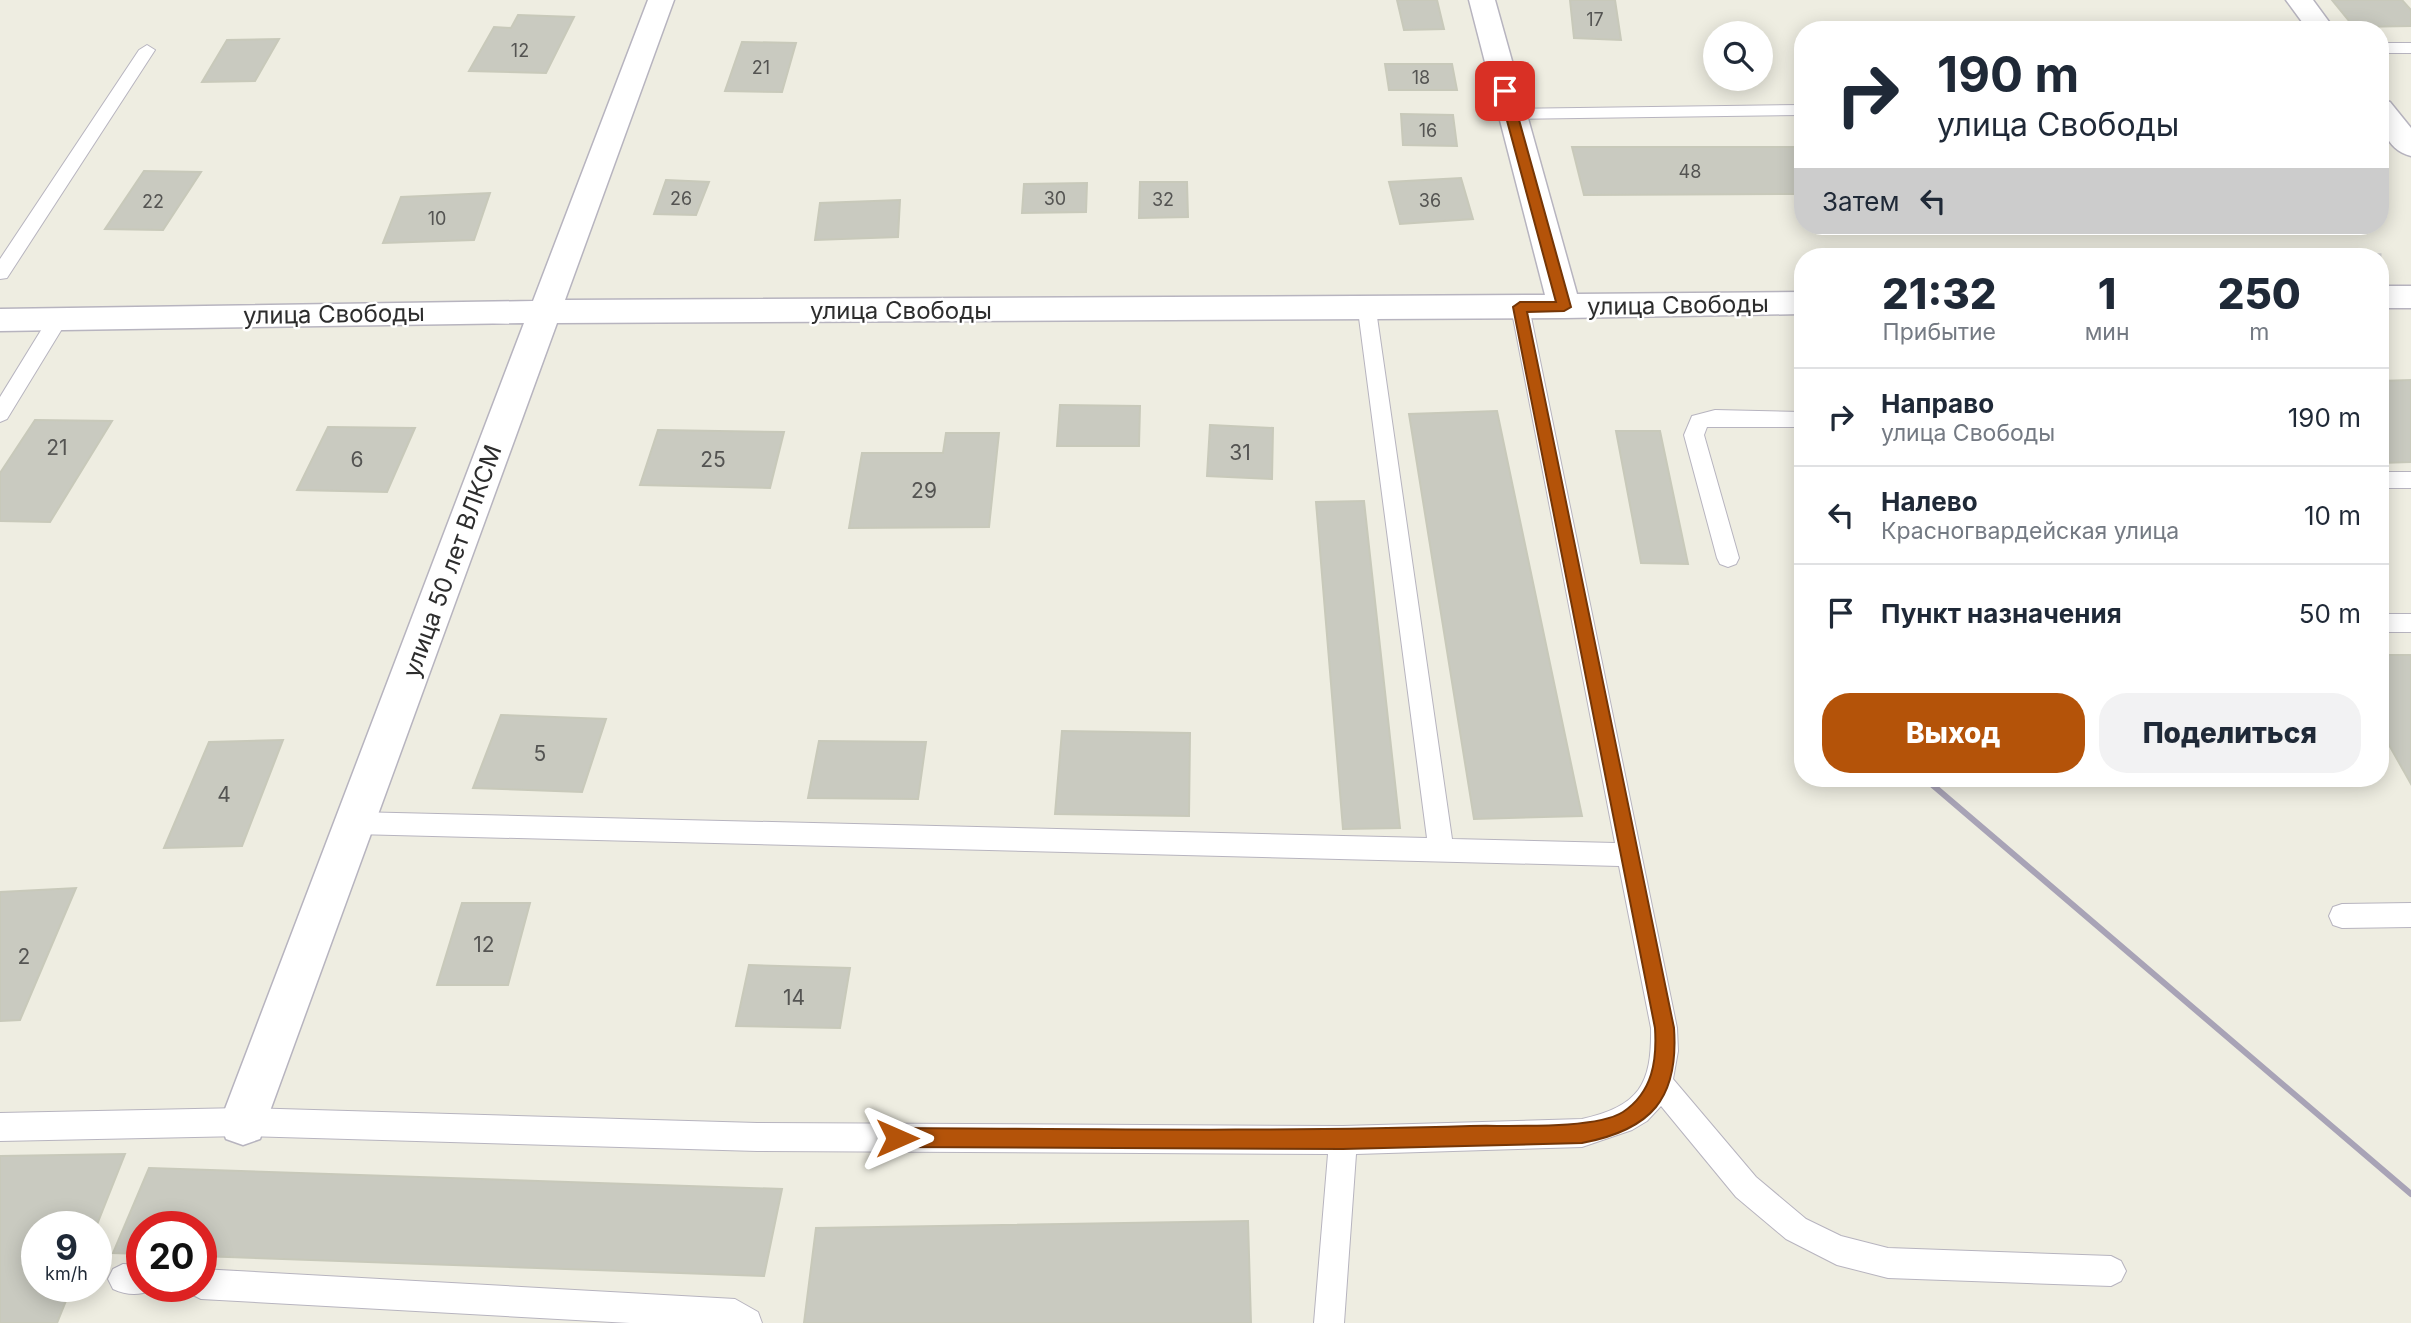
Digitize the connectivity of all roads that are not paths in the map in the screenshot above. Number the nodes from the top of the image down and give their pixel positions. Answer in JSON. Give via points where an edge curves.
{"nodes":[{"id":1,"x":661,"y":0,"type":"edge"},
{"id":2,"x":1482,"y":0,"type":"edge"},
{"id":3,"x":2299,"y":0,"type":"edge"},
{"id":4,"x":2315,"y":21,"type":"edge"},
{"id":5,"x":2389,"y":48,"type":"edge"},
{"id":6,"x":2411,"y":48,"type":"edge"},
{"id":7,"x":147,"y":50,"type":"dead end"},
{"id":8,"x":1794,"y":110,"type":"edge"},
{"id":9,"x":1511,"y":114,"type":"junction"},
{"id":10,"x":2389,"y":119,"type":"edge"},
{"id":11,"x":2411,"y":147,"type":"edge"},
{"id":12,"x":0,"y":273,"type":"edge"},
{"id":13,"x":2389,"y":297,"type":"edge"},
{"id":14,"x":2411,"y":297,"type":"edge"},
{"id":15,"x":1794,"y":303,"type":"edge"},
{"id":16,"x":1520,"y":307,"type":"junction"},
{"id":17,"x":1564,"y":307,"type":"junction"},
{"id":18,"x":546,"y":310,"type":"junction"},
{"id":19,"x":1367,"y":310,"type":"junction"},
{"id":20,"x":58,"y":319,"type":"junction"},
{"id":21,"x":0,"y":320,"type":"edge"},
{"id":22,"x":0,"y":414,"type":"edge"},
{"id":23,"x":1794,"y":419,"type":"edge"},
{"id":24,"x":2389,"y":480,"type":"edge"},
{"id":25,"x":2411,"y":480,"type":"edge"},
{"id":26,"x":1728,"y":558,"type":"dead end"},
{"id":27,"x":2389,"y":623,"type":"edge"},
{"id":28,"x":2411,"y":623,"type":"edge"},
{"id":29,"x":355,"y":823,"type":"junction"},
{"id":30,"x":1441,"y":851,"type":"junction"},
{"id":31,"x":1628,"y":855,"type":"junction"},
{"id":32,"x":2411,"y":915,"type":"edge"},
{"id":33,"x":2342,"y":916,"type":"dead end"},
{"id":34,"x":1659,"y":1083,"type":"junction"},
{"id":35,"x":243,"y":1122,"type":"junction"},
{"id":36,"x":0,"y":1127,"type":"edge"},
{"id":37,"x":1343,"y":1140,"type":"junction"},
{"id":38,"x":2111,"y":1271,"type":"dead end"},
{"id":39,"x":217,"y":1285,"type":"edge"},
{"id":40,"x":747,"y":1323,"type":"edge"},
{"id":41,"x":1329,"y":1323,"type":"edge"}],
"edges":[{"from":1,"to":18,"type":"street","name":"улица 50 лет ВЛКСМ"},
{"from":2,"to":9,"type":"street"},
{"from":3,"to":4,"type":"street"},
{"from":5,"to":6,"type":"lane"},
{"from":7,"to":12,"type":"lane"},
{"from":8,"to":9,"type":"lane"},
{"from":9,"to":17,"type":"street"},
{"from":10,"to":11,"type":"street"},
{"from":13,"to":14,"type":"street"},
{"from":15,"to":17,"type":"street","name":"улица Свободы"},
{"from":16,"to":17,"type":"street","name":"улица Свободы"},
{"from":16,"to":19,"type":"street","name":"улица Свободы"},
{"from":16,"to":31,"type":"lane"},
{"from":18,"to":19,"type":"street","name":"улица Свободы"},
{"from":18,"to":20,"type":"street","name":"улица Свободы"},
{"from":18,"to":29,"type":"street","name":"улица 50 лет ВЛКСМ"},
{"from":19,"to":30,"type":"lane"},
{"from":20,"to":21,"type":"street","name":"улица Свободы"},
{"from":20,"to":22,"type":"lane"},
{"from":23,"to":26,"type":"lane","via":[[1699,421],[1694,435]]},
{"from":24,"to":25,"type":"lane"},
{"from":27,"to":28,"type":"lane"},
{"from":29,"to":30,"type":"lane"},
{"from":29,"to":35,"type":"street","name":"улица 50 лет ВЛКСМ"},
{"from":30,"to":31,"type":"lane"},
{"from":31,"to":34,"type":"lane","via":[[1664,1028],[1666,1054]]},
{"from":32,"to":33,"type":"lane"},
{"from":34,"to":37,"type":"lane","via":[[1629,1119],[1582,1133]]},
{"from":34,"to":38,"type":"lane","via":[[1746,1187],[1796,1229],[1837,1250],[1888,1263]]},
{"from":35,"to":36,"type":"lane"},
{"from":35,"to":37,"type":"lane","via":[[757,1137]]},
{"from":37,"to":41,"type":"lane"},
{"from":39,"to":40,"type":"lane","via":[[735,1314]]}]}
